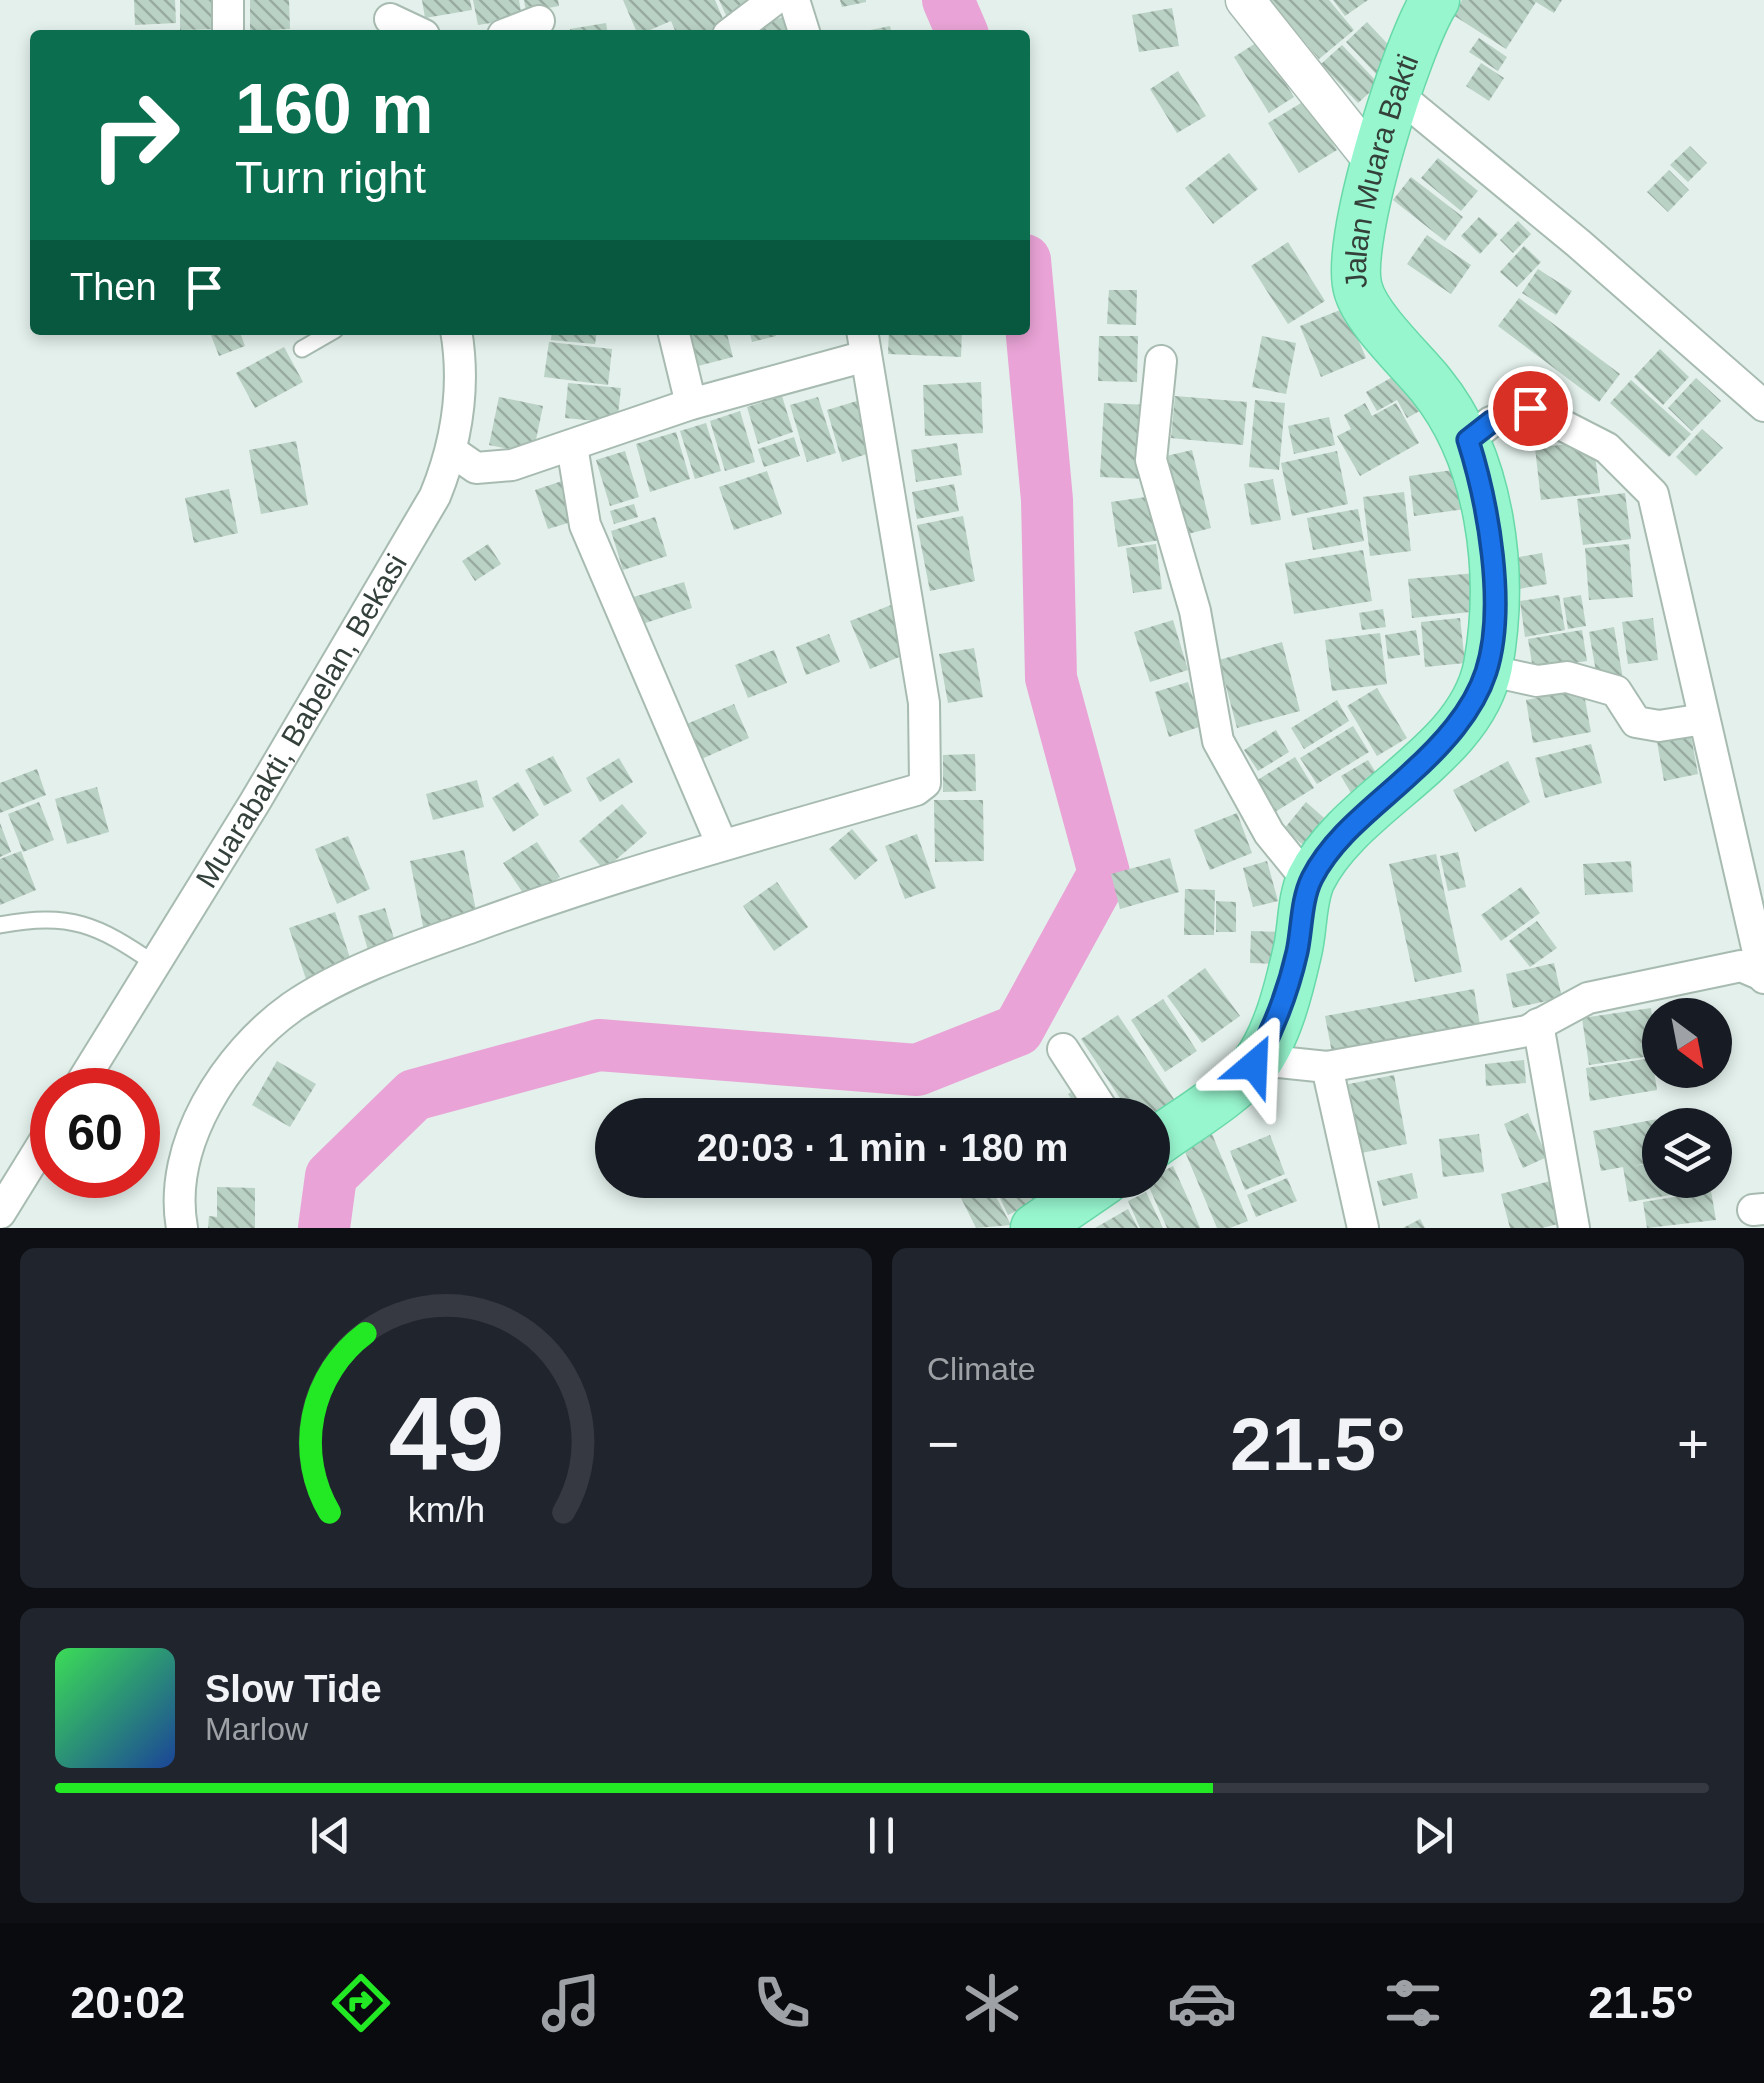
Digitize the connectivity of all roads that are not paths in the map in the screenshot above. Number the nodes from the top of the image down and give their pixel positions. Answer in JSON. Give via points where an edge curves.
{"nodes":[{"id":1,"x":228,"y":0,"type":"edge"},
{"id":2,"x":774,"y":0,"type":"edge"},
{"id":3,"x":794,"y":0,"type":"edge"},
{"id":4,"x":1246,"y":0,"type":"edge"},
{"id":5,"x":1435,"y":0,"type":"edge"},
{"id":6,"x":390,"y":18,"type":"edge"},
{"id":7,"x":539,"y":21,"type":"dead end"},
{"id":8,"x":228,"y":30,"type":"edge"},
{"id":9,"x":414,"y":30,"type":"edge"},
{"id":10,"x":516,"y":30,"type":"edge"},
{"id":11,"x":735,"y":30,"type":"edge"},
{"id":12,"x":803,"y":30,"type":"edge"},
{"id":13,"x":1396,"y":92,"type":"junction"},
{"id":14,"x":1372,"y":186,"type":"junction"},
{"id":15,"x":326,"y":335,"type":"edge"},
{"id":16,"x":456,"y":335,"type":"edge"},
{"id":17,"x":674,"y":335,"type":"edge"},
{"id":18,"x":864,"y":343,"type":"edge"},
{"id":19,"x":302,"y":349,"type":"dead end"},
{"id":20,"x":1161,"y":361,"type":"dead end"},
{"id":21,"x":690,"y":404,"type":"junction"},
{"id":22,"x":1764,"y":406,"type":"edge"},
{"id":23,"x":1468,"y":440,"type":"junction"},
{"id":24,"x":572,"y":446,"type":"junction"},
{"id":25,"x":453,"y":452,"type":"junction"},
{"id":26,"x":1487,"y":670,"type":"junction"},
{"id":27,"x":1704,"y":719,"type":"junction"},
{"id":28,"x":722,"y":846,"type":"junction"},
{"id":29,"x":1310,"y":882,"type":"junction"},
{"id":30,"x":0,"y":925,"type":"edge"},
{"id":31,"x":149,"y":960,"type":"junction"},
{"id":32,"x":1763,"y":976,"type":"edge"},
{"id":33,"x":1538,"y":1024,"type":"junction"},
{"id":34,"x":1064,"y":1049,"type":"dead end"},
{"id":35,"x":1254,"y":1065,"type":"junction"},
{"id":36,"x":1327,"y":1067,"type":"junction"},
{"id":37,"x":89,"y":1068,"type":"edge"},
{"id":38,"x":1095,"y":1098,"type":"edge"},
{"id":39,"x":1170,"y":1131,"type":"edge"},
{"id":40,"x":30,"y":1165,"type":"edge"},
{"id":41,"x":1079,"y":1198,"type":"edge"},
{"id":42,"x":0,"y":1214,"type":"edge"},
{"id":43,"x":182,"y":1228,"type":"edge"},
{"id":44,"x":1035,"y":1228,"type":"edge"},
{"id":45,"x":1363,"y":1228,"type":"edge"},
{"id":46,"x":1574,"y":1228,"type":"edge"}],
"edges":[{"from":1,"to":8,"type":"street"},
{"from":2,"to":11,"type":"street"},
{"from":3,"to":12,"type":"street"},
{"from":4,"to":14,"type":"street"},
{"from":5,"to":13,"type":"main road","name":"Jalan Muara Bakti"},
{"from":6,"to":9,"type":"street"},
{"from":7,"to":10,"type":"street"},
{"from":13,"to":14,"type":"main road","name":"Jalan Muara Bakti"},
{"from":13,"to":22,"type":"street"},
{"from":14,"to":23,"type":"main road","name":"Jalan Muara Bakti","via":[[1356,259],[1361,297]]},
{"from":15,"to":19,"type":"lane"},
{"from":16,"to":25,"type":"street","name":"Muarabakti, Babelan, Bekasi","via":[[461,389]]},
{"from":17,"to":21,"type":"street"},
{"from":18,"to":21,"type":"street"},
{"from":18,"to":28,"type":"street","via":[[924,703],[928,778],[916,790]]},
{"from":20,"to":29,"type":"street","via":[[1151,460],[1200,633],[1218,742],[1269,833]]},
{"from":21,"to":24,"type":"street"},
{"from":23,"to":26,"type":"main road","name":"Jalan Muara Bakti","via":[[1480,478],[1493,581]]},
{"from":23,"to":27,"type":"street","via":[[1491,422],[1530,408],[1607,448],[1636,472],[1653,494]]},
{"from":24,"to":25,"type":"street","via":[[491,468],[476,468]]},
{"from":24,"to":28,"type":"street","via":[[585,524]]},
{"from":25,"to":31,"type":"street","name":"Muarabakti, Babelan, Bekasi","via":[[402,558]]},
{"from":26,"to":27,"type":"street","via":[[1538,680],[1567,677],[1616,691],[1636,722],[1659,726]]},
{"from":26,"to":29,"type":"main road","name":"Jalan Muara Bakti","via":[[1470,706],[1436,750],[1352,826]]},
{"from":27,"to":32,"type":"street"},
{"from":28,"to":43,"type":"street","via":[[594,882],[422,945],[294,1006],[260,1033],[204,1111],[181,1178]]},
{"from":29,"to":35,"type":"main road","name":"Jalan Muara Bakti","via":[[1297,954]]},
{"from":30,"to":31,"type":"lane","via":[[63,918]]},
{"from":31,"to":37,"type":"street","name":"Muarabakti, Babelan, Bekasi"},
{"from":32,"to":33,"type":"street","via":[[1741,966],[1588,998]]},
{"from":33,"to":36,"type":"street"},
{"from":33,"to":46,"type":"street"},
{"from":34,"to":38,"type":"street"},
{"from":35,"to":36,"type":"street"},
{"from":35,"to":39,"type":"main road","name":"Jalan Muara Bakti"},
{"from":36,"to":45,"type":"street"},
{"from":40,"to":42,"type":"street"},
{"from":41,"to":44,"type":"main road"}]}
